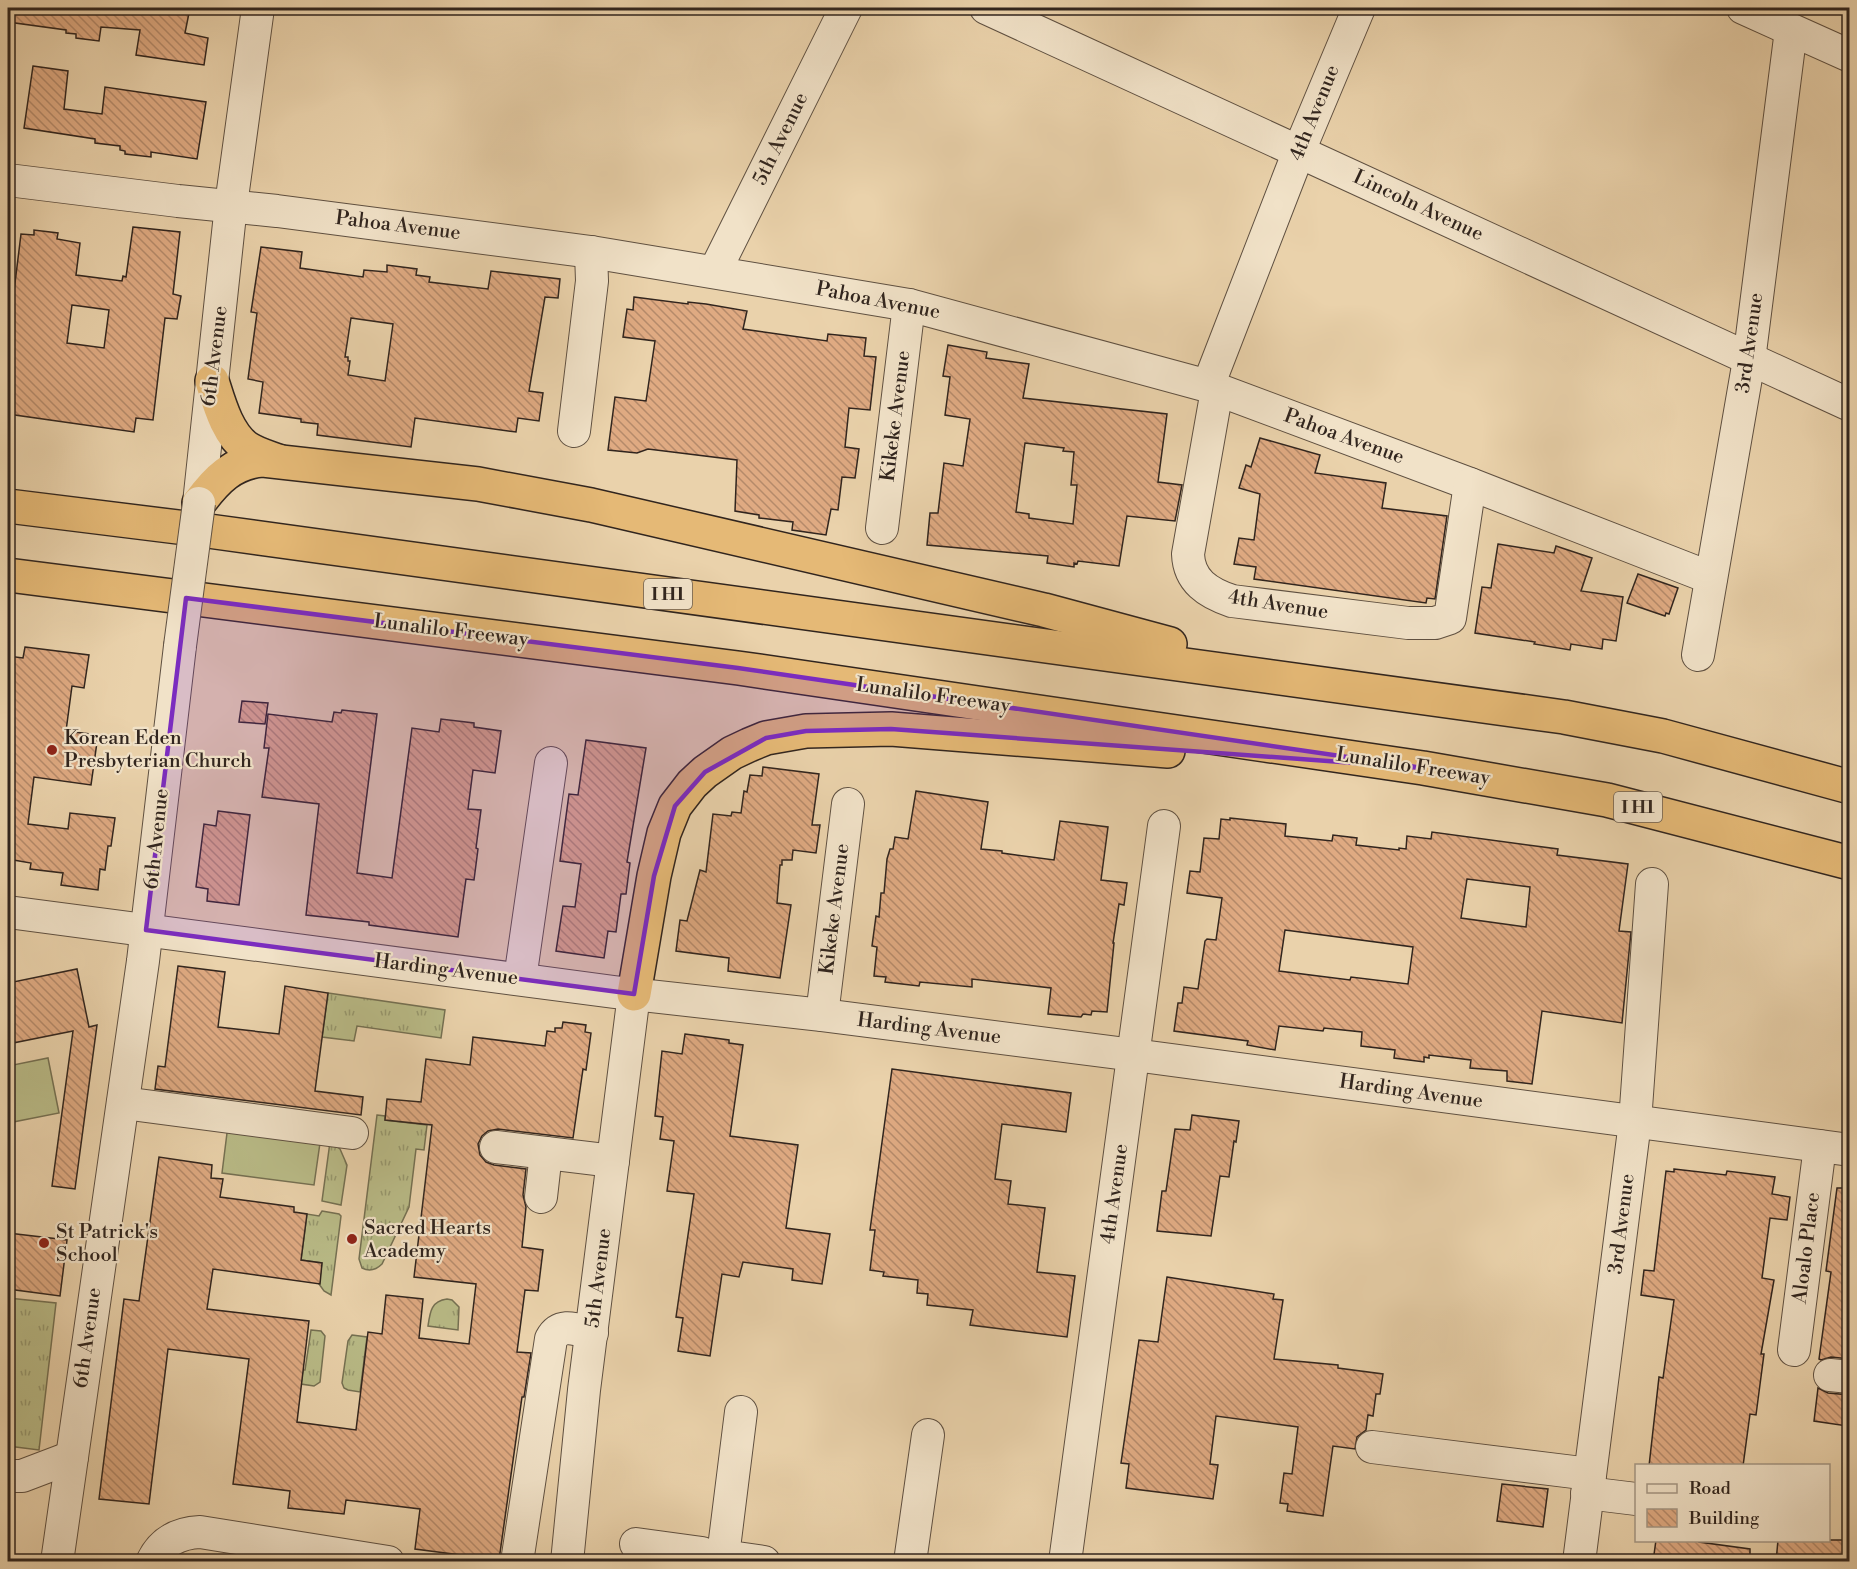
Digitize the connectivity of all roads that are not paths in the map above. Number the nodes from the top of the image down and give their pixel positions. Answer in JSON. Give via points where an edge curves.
{"nodes":[{"id":1,"x":258,"y":8,"type":"edge"},
{"id":2,"x":846,"y":8,"type":"edge"},
{"id":3,"x":986,"y":8,"type":"edge"},
{"id":4,"x":1359,"y":8,"type":"edge"},
{"id":5,"x":1743,"y":8,"type":"edge"},
{"id":6,"x":1791,"y":30,"type":"junction"},
{"id":7,"x":1850,"y":56,"type":"edge"},
{"id":8,"x":1299,"y":151,"type":"junction"},
{"id":9,"x":8,"y":180,"type":"edge"},
{"id":10,"x":231,"y":206,"type":"junction"},
{"id":11,"x":591,"y":252,"type":"junction"},
{"id":12,"x":715,"y":271,"type":"junction"},
{"id":13,"x":909,"y":305,"type":"junction"},
{"id":14,"x":1749,"y":360,"type":"junction"},
{"id":15,"x":212,"y":381,"type":"junction"},
{"id":16,"x":1212,"y":388,"type":"junction"},
{"id":17,"x":1850,"y":405,"type":"edge"},
{"id":18,"x":574,"y":431,"type":"dead end"},
{"id":19,"x":278,"y":460,"type":"junction"},
{"id":20,"x":1470,"y":484,"type":"junction"},
{"id":21,"x":199,"y":503,"type":"junction"},
{"id":22,"x":8,"y":506,"type":"edge"},
{"id":23,"x":882,"y":528,"type":"dead end"},
{"id":24,"x":8,"y":575,"type":"edge"},
{"id":25,"x":1711,"y":578,"type":"junction"},
{"id":26,"x":1698,"y":655,"type":"dead end"},
{"id":27,"x":1329,"y":684,"type":"junction"},
{"id":28,"x":551,"y":763,"type":"dead end"},
{"id":29,"x":1423,"y":768,"type":"junction"},
{"id":30,"x":1850,"y":787,"type":"edge"},
{"id":31,"x":848,"y":804,"type":"dead end"},
{"id":32,"x":1164,"y":826,"type":"dead end"},
{"id":33,"x":1850,"y":863,"type":"edge"},
{"id":34,"x":1652,"y":884,"type":"dead end"},
{"id":35,"x":8,"y":912,"type":"edge"},
{"id":36,"x":146,"y":930,"type":"junction"},
{"id":37,"x":520,"y":979,"type":"junction"},
{"id":38,"x":634,"y":994,"type":"junction"},
{"id":39,"x":822,"y":1015,"type":"junction"},
{"id":40,"x":1134,"y":1055,"type":"junction"},
{"id":41,"x":123,"y":1103,"type":"junction"},
{"id":42,"x":1635,"y":1122,"type":"junction"},
{"id":43,"x":352,"y":1133,"type":"dead end"},
{"id":44,"x":495,"y":1147,"type":"dead end"},
{"id":45,"x":1835,"y":1148,"type":"edge"},
{"id":46,"x":546,"y":1153,"type":"junction"},
{"id":47,"x":613,"y":1161,"type":"junction"},
{"id":48,"x":541,"y":1197,"type":"dead end"},
{"id":49,"x":592,"y":1333,"type":"junction"},
{"id":50,"x":1794,"y":1350,"type":"dead end"},
{"id":51,"x":741,"y":1412,"type":"dead end"},
{"id":52,"x":928,"y":1434,"type":"dead end"},
{"id":53,"x":1372,"y":1447,"type":"dead end"},
{"id":54,"x":72,"y":1457,"type":"junction"},
{"id":55,"x":8,"y":1476,"type":"edge"},
{"id":56,"x":1588,"y":1484,"type":"junction"},
{"id":57,"x":1635,"y":1499,"type":"edge"},
{"id":58,"x":636,"y":1544,"type":"dead end"},
{"id":59,"x":712,"y":1555,"type":"junction"},
{"id":60,"x":57,"y":1562,"type":"edge"},
{"id":61,"x":152,"y":1562,"type":"edge"},
{"id":62,"x":388,"y":1562,"type":"edge"},
{"id":63,"x":517,"y":1562,"type":"edge"},
{"id":64,"x":567,"y":1562,"type":"edge"},
{"id":65,"x":764,"y":1562,"type":"edge"},
{"id":66,"x":910,"y":1562,"type":"edge"},
{"id":67,"x":1065,"y":1562,"type":"edge"},
{"id":68,"x":1579,"y":1562,"type":"edge"}],
"edges":[{"from":1,"to":10,"type":"street","name":"6th Avenue"},
{"from":2,"to":12,"type":"street","name":"5th Avenue"},
{"from":3,"to":8,"type":"street","name":"Lincoln Avenue"},
{"from":4,"to":8,"type":"street","name":"4th Avenue"},
{"from":5,"to":6,"type":"street"},
{"from":6,"to":7,"type":"street"},
{"from":6,"to":14,"type":"street","name":"3rd Avenue"},
{"from":8,"to":14,"type":"street","name":"Lincoln Avenue"},
{"from":8,"to":16,"type":"street","name":"4th Avenue"},
{"from":9,"to":10,"type":"street","name":"Pahoa Avenue"},
{"from":10,"to":11,"type":"street","name":"Pahoa Avenue"},
{"from":10,"to":15,"type":"street","name":"6th Avenue"},
{"from":11,"to":12,"type":"street","name":"Pahoa Avenue"},
{"from":11,"to":18,"type":"street","via":[[592,281]]},
{"from":12,"to":13,"type":"street","name":"Pahoa Avenue"},
{"from":13,"to":16,"type":"street","name":"Pahoa Avenue"},
{"from":13,"to":23,"type":"street","name":"Kikeke Avenue"},
{"from":14,"to":17,"type":"street","name":"Lincoln Avenue"},
{"from":14,"to":25,"type":"street","name":"3rd Avenue"},
{"from":15,"to":19,"type":"highway","via":[[239,441],[252,451]]},
{"from":15,"to":21,"type":"street","name":"6th Avenue"},
{"from":16,"to":20,"type":"street","name":"Pahoa Avenue"},
{"from":16,"to":20,"type":"street","name":"4th Avenue","via":[[1188,565],[1200,584],[1232,601],[1408,623],[1450,618]]},
{"from":19,"to":21,"type":"highway","via":[[256,460],[235,467],[217,480]]},
{"from":19,"to":27,"type":"highway","via":[[478,484],[591,505],[1044,610]]},
{"from":20,"to":25,"type":"street","name":"Pahoa Avenue"},
{"from":21,"to":36,"type":"street","name":"6th Avenue","bridge":true},
{"from":22,"to":27,"type":"highway","number":"I H1"},
{"from":24,"to":29,"type":"highway","name":"Lunalilo Freeway","number":"I H1","via":[[738,668]]},
{"from":25,"to":26,"type":"street","name":"3rd Avenue"},
{"from":27,"to":30,"type":"highway","number":"I H1","via":[[1564,717],[1663,736]]},
{"from":28,"to":37,"type":"street"},
{"from":29,"to":33,"type":"highway","name":"Lunalilo Freeway","number":"I H1","via":[[1607,800]]},
{"from":29,"to":38,"type":"highway","via":[[891,729],[806,731],[766,738],[732,753],[705,772],[675,806],[654,876]]},
{"from":31,"to":39,"type":"street","name":"Kikeke Avenue"},
{"from":32,"to":40,"type":"street","name":"4th Avenue"},
{"from":34,"to":42,"type":"street","name":"3rd Avenue"},
{"from":35,"to":36,"type":"street","name":"Harding Avenue"},
{"from":36,"to":37,"type":"street","name":"Harding Avenue"},
{"from":36,"to":41,"type":"street","name":"6th Avenue"},
{"from":37,"to":38,"type":"street","name":"Harding Avenue"},
{"from":38,"to":39,"type":"street","name":"Harding Avenue"},
{"from":38,"to":47,"type":"street","name":"5th Avenue"},
{"from":39,"to":40,"type":"street","name":"Harding Avenue"},
{"from":40,"to":42,"type":"street","name":"Harding Avenue"},
{"from":40,"to":67,"type":"street","name":"4th Avenue"},
{"from":41,"to":43,"type":"street"},
{"from":41,"to":54,"type":"street","name":"6th Avenue"},
{"from":42,"to":45,"type":"street","name":"Harding Avenue"},
{"from":42,"to":56,"type":"street","name":"3rd Avenue"},
{"from":44,"to":46,"type":"street"},
{"from":45,"to":50,"type":"street","name":"Aloalo Place"},
{"from":46,"to":47,"type":"street"},
{"from":46,"to":48,"type":"street"},
{"from":47,"to":49,"type":"street","name":"5th Avenue"},
{"from":49,"to":63,"type":"street","via":[[560,1329],[551,1339]]},
{"from":49,"to":64,"type":"street","name":"5th Avenue"},
{"from":51,"to":59,"type":"street"},
{"from":52,"to":66,"type":"street"},
{"from":53,"to":56,"type":"street"},
{"from":54,"to":55,"type":"street","via":[[22,1476]]},
{"from":54,"to":60,"type":"street","name":"6th Avenue"},
{"from":56,"to":57,"type":"street"},
{"from":56,"to":68,"type":"street","name":"3rd Avenue"},
{"from":58,"to":59,"type":"street"},
{"from":59,"to":65,"type":"street"},
{"from":61,"to":62,"type":"street","via":[[170,1540],[200,1532]]}]}
